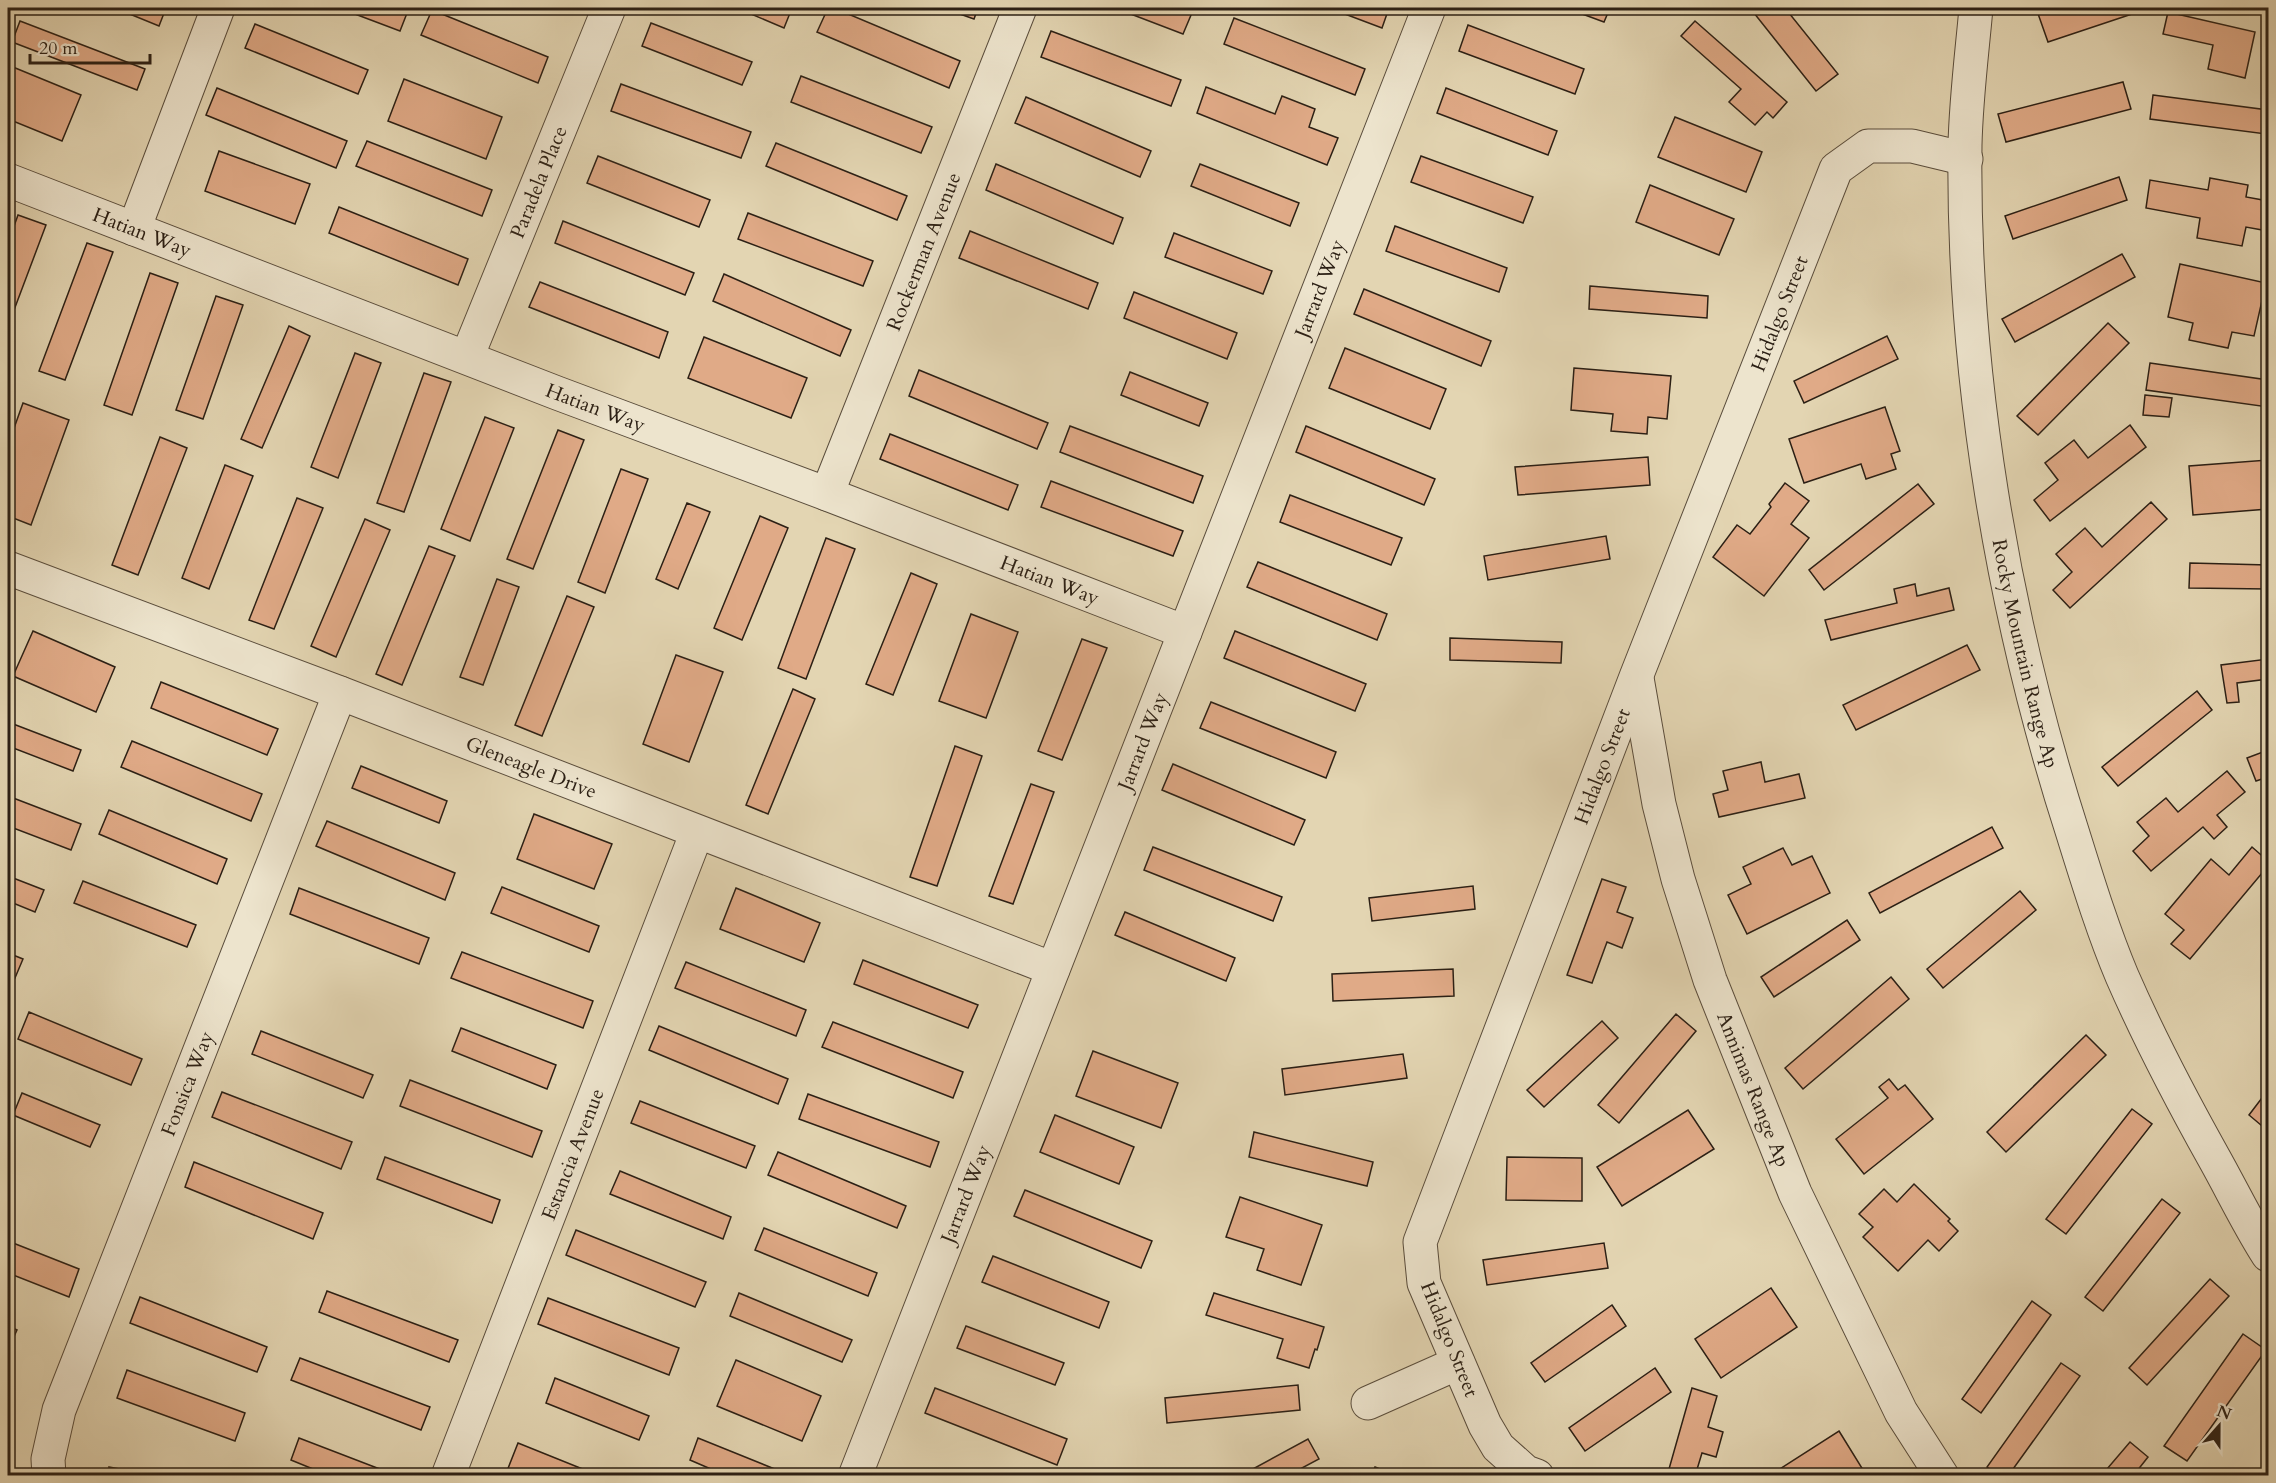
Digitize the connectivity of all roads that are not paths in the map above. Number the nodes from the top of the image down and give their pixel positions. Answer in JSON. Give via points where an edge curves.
{"nodes":[{"id":1,"x":218,"y":8,"type":"edge"},
{"id":2,"x":609,"y":8,"type":"edge"},
{"id":3,"x":1020,"y":8,"type":"edge"},
{"id":4,"x":1429,"y":8,"type":"edge"},
{"id":5,"x":1976,"y":8,"type":"edge"},
{"id":6,"x":1966,"y":159,"type":"junction"},
{"id":7,"x":8,"y":180,"type":"edge"},
{"id":8,"x":134,"y":229,"type":"junction"},
{"id":9,"x":467,"y":357,"type":"junction"},
{"id":10,"x":827,"y":494,"type":"junction"},
{"id":11,"x":8,"y":568,"type":"edge"},
{"id":12,"x":1185,"y":632,"type":"junction"},
{"id":13,"x":1636,"y":677,"type":"junction"},
{"id":14,"x":340,"y":693,"type":"junction"},
{"id":15,"x":697,"y":832,"type":"junction"},
{"id":16,"x":1053,"y":969,"type":"junction"},
{"id":17,"x":2268,"y":1255,"type":"edge"},
{"id":18,"x":1458,"y":1363,"type":"junction"},
{"id":19,"x":1368,"y":1403,"type":"dead end"},
{"id":20,"x":49,"y":1476,"type":"edge"},
{"id":21,"x":448,"y":1476,"type":"edge"},
{"id":22,"x":855,"y":1476,"type":"edge"},
{"id":23,"x":1537,"y":1476,"type":"edge"},
{"id":24,"x":1942,"y":1476,"type":"edge"}],
"edges":[{"from":1,"to":8,"type":"street"},
{"from":2,"to":9,"type":"street","name":"Paradela Place"},
{"from":3,"to":10,"type":"street","name":"Rockerman Avenue"},
{"from":4,"to":12,"type":"street","name":"Jarrard Way"},
{"from":5,"to":6,"type":"street","name":"Rocky Mountain Range Ap"},
{"from":6,"to":13,"type":"street","name":"Hidalgo Street","via":[[1912,146],[1868,146],[1836,169]]},
{"from":6,"to":17,"type":"street","name":"Rocky Mountain Range Ap","via":[[1966,227],[1977,384],[2001,547],[2025,665],[2053,772],[2122,976],[2188,1111]]},
{"from":7,"to":8,"type":"street","name":"Hatian Way"},
{"from":8,"to":9,"type":"street","name":"Hatian Way"},
{"from":9,"to":10,"type":"street","name":"Hatian Way"},
{"from":10,"to":12,"type":"street","name":"Hatian Way"},
{"from":11,"to":14,"type":"street","name":"Gleneagle Drive"},
{"from":12,"to":16,"type":"street","name":"Jarrard Way"},
{"from":13,"to":18,"type":"street","name":"Hidalgo Street","via":[[1420,1242],[1424,1283]]},
{"from":13,"to":24,"type":"street","name":"Annimas Range Ap","via":[[1659,804],[1710,980],[1795,1193],[1901,1412]]},
{"from":14,"to":15,"type":"street","name":"Gleneagle Drive"},
{"from":14,"to":20,"type":"street","name":"Fonsica Way","via":[[59,1410],[48,1459]]},
{"from":15,"to":16,"type":"street","name":"Gleneagle Drive"},
{"from":15,"to":21,"type":"street","name":"Estancia Avenue"},
{"from":16,"to":22,"type":"street","name":"Jarrard Way"},
{"from":18,"to":19,"type":"street"},
{"from":18,"to":23,"type":"street","name":"Hidalgo Street","via":[[1498,1447],[1526,1472]]}]}
